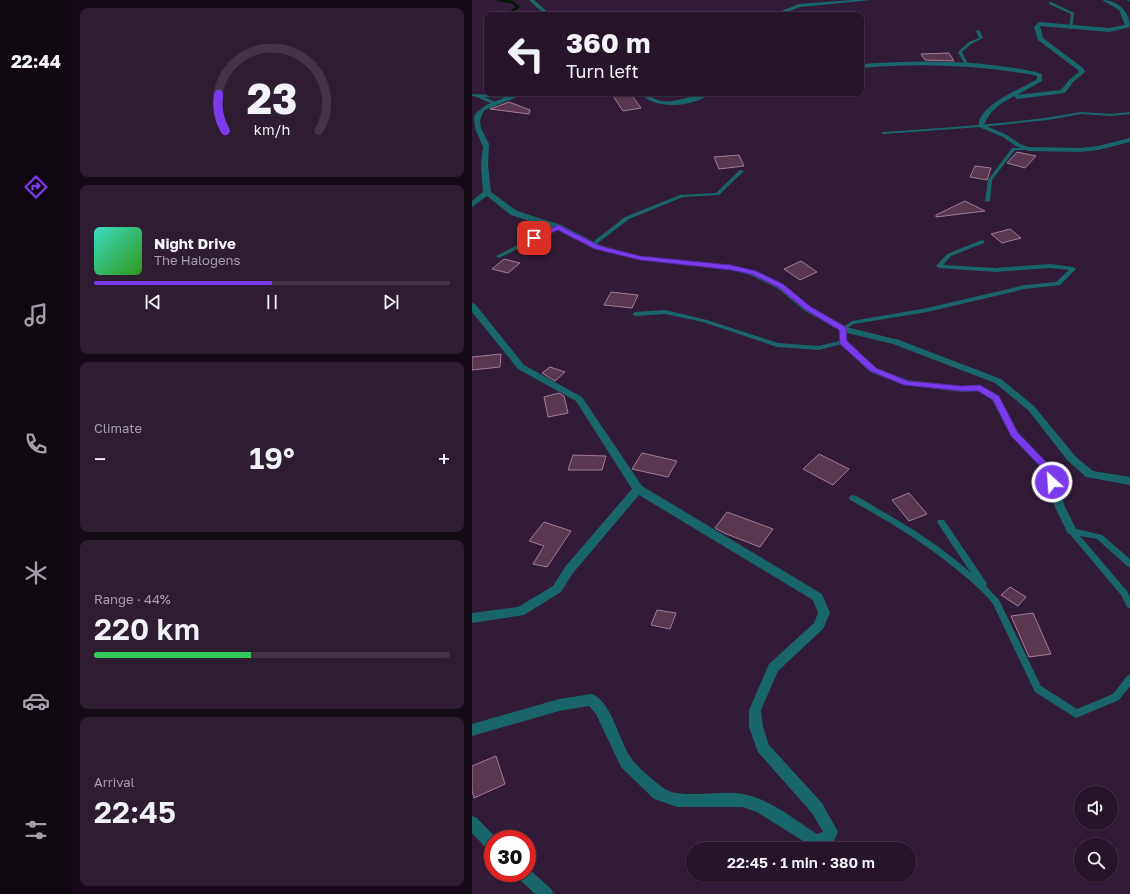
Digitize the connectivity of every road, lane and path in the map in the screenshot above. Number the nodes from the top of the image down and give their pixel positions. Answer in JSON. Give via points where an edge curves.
{"nodes":[{"id":1,"x":531,"y":0,"type":"edge"},
{"id":2,"x":869,"y":0,"type":"edge"},
{"id":3,"x":1104,"y":0,"type":"edge"},
{"id":4,"x":1050,"y":3,"type":"dead end"},
{"id":5,"x":545,"y":12,"type":"edge"},
{"id":6,"x":782,"y":12,"type":"edge"},
{"id":7,"x":1129,"y":21,"type":"edge"},
{"id":8,"x":1071,"y":28,"type":"junction"},
{"id":9,"x":978,"y":32,"type":"dead end"},
{"id":10,"x":966,"y":64,"type":"junction"},
{"id":11,"x":864,"y":66,"type":"edge"},
{"id":12,"x":474,"y":95,"type":"edge"},
{"id":13,"x":484,"y":96,"type":"edge"},
{"id":14,"x":486,"y":96,"type":"edge"},
{"id":15,"x":514,"y":96,"type":"edge"},
{"id":16,"x":645,"y":96,"type":"edge"},
{"id":17,"x":702,"y":96,"type":"edge"},
{"id":18,"x":510,"y":98,"type":"junction"},
{"id":19,"x":1009,"y":98,"type":"junction"},
{"id":20,"x":493,"y":104,"type":"junction"},
{"id":21,"x":1130,"y":113,"type":"edge"},
{"id":22,"x":981,"y":126,"type":"junction"},
{"id":23,"x":883,"y":133,"type":"dead end"},
{"id":24,"x":1130,"y":140,"type":"edge"},
{"id":25,"x":1028,"y":149,"type":"junction"},
{"id":26,"x":742,"y":171,"type":"dead end"},
{"id":27,"x":487,"y":193,"type":"junction"},
{"id":28,"x":987,"y":201,"type":"dead end"},
{"id":29,"x":472,"y":205,"type":"edge"},
{"id":30,"x":558,"y":227,"type":"junction"},
{"id":31,"x":982,"y":242,"type":"dead end"},
{"id":32,"x":592,"y":245,"type":"junction"},
{"id":33,"x":499,"y":256,"type":"dead end"},
{"id":34,"x":472,"y":306,"type":"edge"},
{"id":35,"x":635,"y":314,"type":"dead end"},
{"id":36,"x":843,"y":329,"type":"junction"},
{"id":37,"x":843,"y":342,"type":"junction"},
{"id":38,"x":1130,"y":481,"type":"edge"},
{"id":39,"x":638,"y":489,"type":"junction"},
{"id":40,"x":852,"y":498,"type":"dead end"},
{"id":41,"x":941,"y":522,"type":"dead end"},
{"id":42,"x":1072,"y":532,"type":"junction"},
{"id":43,"x":1130,"y":564,"type":"edge"},
{"id":44,"x":989,"y":592,"type":"junction"},
{"id":45,"x":1130,"y":606,"type":"edge"},
{"id":46,"x":472,"y":618,"type":"edge"},
{"id":47,"x":1130,"y":679,"type":"edge"},
{"id":48,"x":472,"y":730,"type":"edge"},
{"id":49,"x":472,"y":823,"type":"edge"},
{"id":50,"x":484,"y":836,"type":"edge"},
{"id":51,"x":533,"y":882,"type":"edge"},
{"id":52,"x":546,"y":894,"type":"edge"}],
"edges":[{"from":1,"to":5,"type":"street"},
{"from":2,"to":6,"type":"street","via":[[799,6]]},
{"from":3,"to":7,"type":"street","via":[[1113,2],[1122,9]]},
{"from":4,"to":8,"type":"lane","via":[[1073,14]]},
{"from":7,"to":8,"type":"street","via":[[1128,26],[1109,30]]},
{"from":8,"to":19,"type":"street","via":[[1043,23],[1037,27],[1040,39],[1082,72],[1063,92]]},
{"from":9,"to":10,"type":"lane","via":[[981,38],[960,52]]},
{"from":10,"to":11,"type":"street"},
{"from":10,"to":19,"type":"street","via":[[1021,70],[1040,75],[1040,80]]},
{"from":12,"to":13,"type":"lane"},
{"from":12,"to":20,"type":"lane"},
{"from":14,"to":18,"type":"lane"},
{"from":15,"to":18,"type":"street"},
{"from":16,"to":17,"type":"street","via":[[650,100],[670,103],[694,100]]},
{"from":18,"to":20,"type":"street"},
{"from":19,"to":22,"type":"street","via":[[992,107]]},
{"from":20,"to":27,"type":"street","via":[[479,113],[476,120],[478,132],[486,145],[484,168]]},
{"from":21,"to":22,"type":"lane","via":[[1081,113]]},
{"from":22,"to":23,"type":"lane"},
{"from":22,"to":25,"type":"street"},
{"from":24,"to":25,"type":"street","via":[[1080,150]]},
{"from":25,"to":28,"type":"lane","via":[[1014,149],[990,180]]},
{"from":26,"to":32,"type":"lane","via":[[717,194],[682,196],[627,218]]},
{"from":27,"to":29,"type":"street"},
{"from":27,"to":30,"type":"street","via":[[514,213]]},
{"from":30,"to":32,"type":"street"},
{"from":30,"to":33,"type":"lane"},
{"from":31,"to":36,"type":"lane","via":[[949,255],[939,266],[996,270],[1050,266],[1073,269],[1058,284],[1026,287],[927,310],[852,323]]},
{"from":32,"to":36,"type":"street","via":[[640,258],[731,268],[753,273],[780,286],[808,309]]},
{"from":34,"to":39,"type":"street","via":[[521,367],[579,399]]},
{"from":35,"to":37,"type":"lane","via":[[665,312],[705,321],[777,344],[820,348]]},
{"from":36,"to":37,"type":"street"},
{"from":36,"to":38,"type":"street","via":[[896,342],[998,381],[1032,408],[1072,459],[1090,474]]},
{"from":37,"to":42,"type":"street","via":[[873,370],[907,383],[980,388],[996,398],[1014,434],[1048,469],[1060,507]]},
{"from":39,"to":46,"type":"street","via":[[569,570],[557,589],[520,612]]},
{"from":39,"to":48,"type":"street","via":[[818,597],[824,613],[819,626],[773,668],[755,710],[756,727],[763,748],[817,808],[831,832],[828,838],[816,842],[761,806],[742,800],[678,800],[659,794],[626,763],[601,710],[592,700],[560,705]]},
{"from":40,"to":44,"type":"lane","via":[[902,524],[944,554]]},
{"from":41,"to":44,"type":"lane"},
{"from":42,"to":43,"type":"lane","via":[[1100,537]]},
{"from":42,"to":45,"type":"lane","via":[[1124,593]]},
{"from":44,"to":47,"type":"lane","via":[[1038,689],[1076,714],[1116,697]]},
{"from":49,"to":50,"type":"street"},
{"from":51,"to":52,"type":"street"}]}
